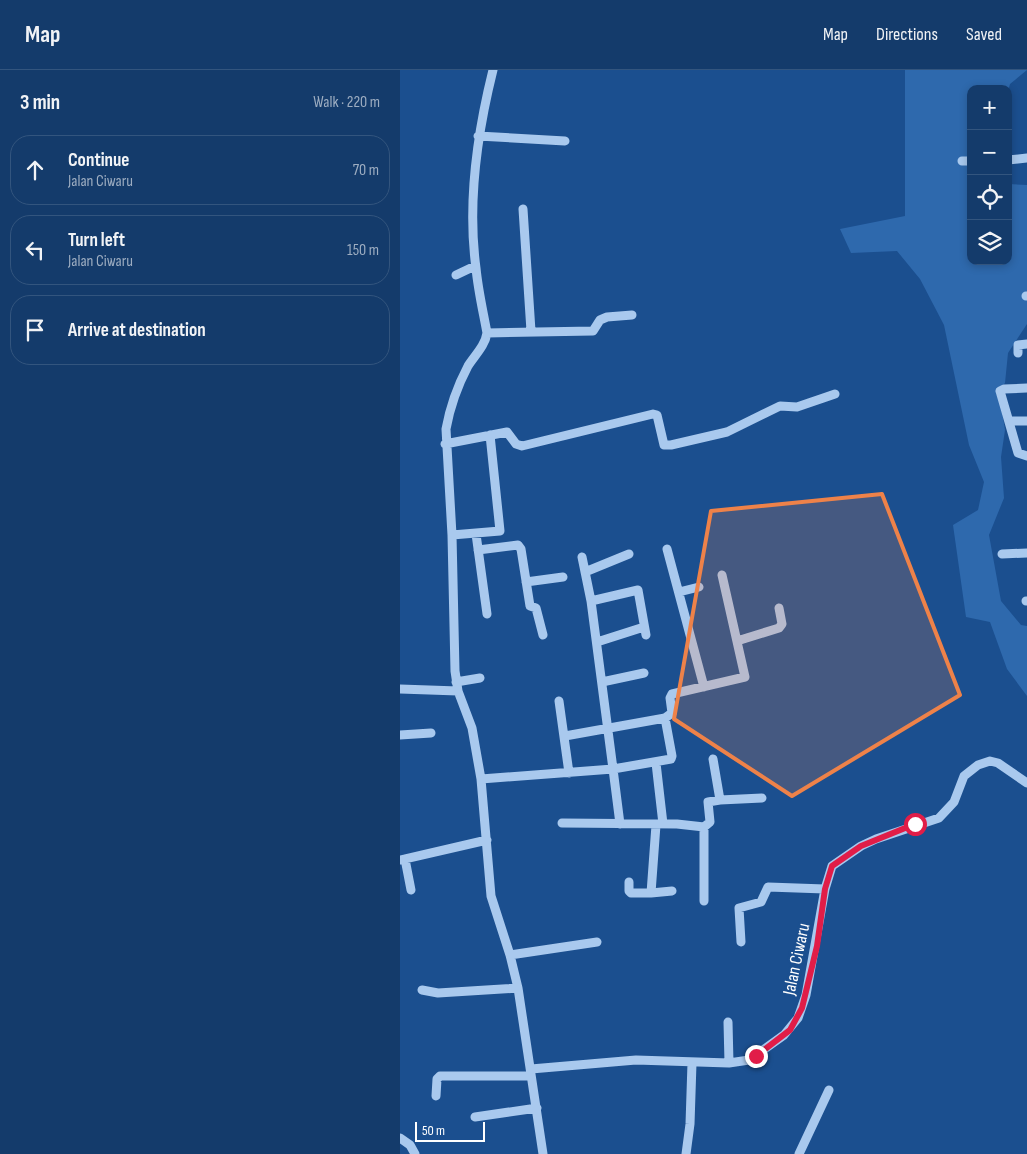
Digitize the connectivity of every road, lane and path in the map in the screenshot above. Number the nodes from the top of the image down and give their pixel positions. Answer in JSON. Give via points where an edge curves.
{"nodes":[{"id":1,"x":493,"y":70,"type":"edge"},
{"id":2,"x":478,"y":136,"type":"junction"},
{"id":3,"x":565,"y":140,"type":"dead end"},
{"id":4,"x":1027,"y":158,"type":"edge"},
{"id":5,"x":1012,"y":160,"type":"edge"},
{"id":6,"x":523,"y":209,"type":"dead end"},
{"id":7,"x":475,"y":266,"type":"junction"},
{"id":8,"x":456,"y":274,"type":"dead end"},
{"id":9,"x":632,"y":315,"type":"dead end"},
{"id":10,"x":532,"y":331,"type":"junction"},
{"id":11,"x":487,"y":333,"type":"junction"},
{"id":12,"x":1027,"y":344,"type":"edge"},
{"id":13,"x":1018,"y":353,"type":"dead end"},
{"id":14,"x":1027,"y":388,"type":"edge"},
{"id":15,"x":835,"y":394,"type":"dead end"},
{"id":16,"x":1008,"y":421,"type":"junction"},
{"id":17,"x":1027,"y":421,"type":"edge"},
{"id":18,"x":490,"y":435,"type":"junction"},
{"id":19,"x":445,"y":444,"type":"junction"},
{"id":20,"x":1027,"y":456,"type":"edge"},
{"id":21,"x":476,"y":534,"type":"junction"},
{"id":22,"x":452,"y":535,"type":"junction"},
{"id":23,"x":667,"y":549,"type":"dead end"},
{"id":24,"x":478,"y":550,"type":"junction"},
{"id":25,"x":629,"y":554,"type":"dead end"},
{"id":26,"x":1002,"y":554,"type":"dead end"},
{"id":27,"x":1027,"y":554,"type":"edge"},
{"id":28,"x":582,"y":557,"type":"dead end"},
{"id":29,"x":586,"y":572,"type":"junction"},
{"id":30,"x":722,"y":575,"type":"dead end"},
{"id":31,"x":564,"y":577,"type":"dead end"},
{"id":32,"x":526,"y":582,"type":"junction"},
{"id":33,"x":699,"y":587,"type":"dead end"},
{"id":34,"x":679,"y":592,"type":"junction"},
{"id":35,"x":591,"y":601,"type":"junction"},
{"id":36,"x":779,"y":608,"type":"dead end"},
{"id":37,"x":487,"y":614,"type":"dead end"},
{"id":38,"x":543,"y":635,"type":"dead end"},
{"id":39,"x":737,"y":641,"type":"junction"},
{"id":40,"x":597,"y":642,"type":"junction"},
{"id":41,"x":644,"y":673,"type":"dead end"},
{"id":42,"x":480,"y":678,"type":"dead end"},
{"id":43,"x":456,"y":682,"type":"junction"},
{"id":44,"x":602,"y":682,"type":"junction"},
{"id":45,"x":704,"y":687,"type":"junction"},
{"id":46,"x":400,"y":689,"type":"edge"},
{"id":47,"x":458,"y":691,"type":"junction"},
{"id":48,"x":559,"y":701,"type":"dead end"},
{"id":49,"x":665,"y":718,"type":"junction"},
{"id":50,"x":607,"y":729,"type":"junction"},
{"id":51,"x":431,"y":733,"type":"dead end"},
{"id":52,"x":400,"y":735,"type":"edge"},
{"id":53,"x":565,"y":736,"type":"junction"},
{"id":54,"x":713,"y":758,"type":"dead end"},
{"id":55,"x":656,"y":763,"type":"junction"},
{"id":56,"x":612,"y":769,"type":"junction"},
{"id":57,"x":569,"y":773,"type":"junction"},
{"id":58,"x":481,"y":779,"type":"junction"},
{"id":59,"x":1027,"y":783,"type":"edge"},
{"id":60,"x":762,"y":798,"type":"dead end"},
{"id":61,"x":720,"y":800,"type":"junction"},
{"id":62,"x":562,"y":823,"type":"dead end"},
{"id":63,"x":620,"y":824,"type":"junction"},
{"id":64,"x":659,"y":825,"type":"junction"},
{"id":65,"x":704,"y":827,"type":"junction"},
{"id":66,"x":487,"y":840,"type":"junction"},
{"id":67,"x":402,"y":860,"type":"edge"},
{"id":68,"x":629,"y":882,"type":"dead end"},
{"id":69,"x":825,"y":889,"type":"junction"},
{"id":70,"x":412,"y":890,"type":"dead end"},
{"id":71,"x":672,"y":891,"type":"dead end"},
{"id":72,"x":651,"y":893,"type":"junction"},
{"id":73,"x":704,"y":901,"type":"dead end"},
{"id":74,"x":597,"y":942,"type":"dead end"},
{"id":75,"x":741,"y":942,"type":"dead end"},
{"id":76,"x":510,"y":955,"type":"junction"},
{"id":77,"x":518,"y":988,"type":"junction"},
{"id":78,"x":422,"y":990,"type":"dead end"},
{"id":79,"x":728,"y":1022,"type":"dead end"},
{"id":80,"x":692,"y":1062,"type":"junction"},
{"id":81,"x":729,"y":1063,"type":"junction"},
{"id":82,"x":531,"y":1072,"type":"junction"},
{"id":83,"x":829,"y":1090,"type":"dead end"},
{"id":84,"x":436,"y":1096,"type":"dead end"},
{"id":85,"x":536,"y":1108,"type":"junction"},
{"id":86,"x":476,"y":1117,"type":"dead end"},
{"id":87,"x":400,"y":1138,"type":"edge"},
{"id":88,"x":415,"y":1154,"type":"edge"},
{"id":89,"x":543,"y":1154,"type":"edge"},
{"id":90,"x":686,"y":1154,"type":"edge"},
{"id":91,"x":799,"y":1154,"type":"edge"}],
"edges":[{"from":1,"to":2,"type":"street"},
{"from":2,"to":3,"type":"street"},
{"from":2,"to":7,"type":"street","via":[[474,188]]},
{"from":4,"to":5,"type":"street"},
{"from":6,"to":10,"type":"street"},
{"from":7,"to":8,"type":"street"},
{"from":7,"to":11,"type":"street"},
{"from":9,"to":10,"type":"street","via":[[607,316],[593,331]]},
{"from":10,"to":11,"type":"street"},
{"from":11,"to":19,"type":"street","via":[[457,391],[449,414]]},
{"from":12,"to":13,"type":"street","via":[[1018,345]]},
{"from":14,"to":16,"type":"street","via":[[1000,391]]},
{"from":15,"to":18,"type":"street","via":[[796,407],[780,406],[727,432],[671,445],[664,445],[660,419],[653,414],[522,446],[516,444],[507,432]]},
{"from":16,"to":17,"type":"street"},
{"from":16,"to":20,"type":"street","via":[[1018,453]]},
{"from":18,"to":19,"type":"street"},
{"from":18,"to":21,"type":"street","via":[[500,530]]},
{"from":19,"to":22,"type":"street"},
{"from":21,"to":22,"type":"street"},
{"from":21,"to":24,"type":"street"},
{"from":22,"to":43,"type":"street"},
{"from":23,"to":34,"type":"street"},
{"from":24,"to":32,"type":"street","via":[[518,545]]},
{"from":24,"to":37,"type":"street"},
{"from":25,"to":29,"type":"street"},
{"from":26,"to":27,"type":"street"},
{"from":28,"to":29,"type":"street"},
{"from":29,"to":35,"type":"street"},
{"from":30,"to":39,"type":"street"},
{"from":31,"to":32,"type":"street"},
{"from":32,"to":38,"type":"street","via":[[530,606],[538,612]]},
{"from":33,"to":34,"type":"street"},
{"from":34,"to":45,"type":"street"},
{"from":35,"to":40,"type":"street"},
{"from":35,"to":40,"type":"street","via":[[638,590],[645,631]]},
{"from":36,"to":39,"type":"street","via":[[782,624],[779,628]]},
{"from":39,"to":45,"type":"street","via":[[746,681]]},
{"from":40,"to":44,"type":"street"},
{"from":41,"to":44,"type":"street"},
{"from":42,"to":43,"type":"street"},
{"from":43,"to":47,"type":"street"},
{"from":44,"to":50,"type":"street"},
{"from":45,"to":49,"type":"street","via":[[670,696],[672,711]]},
{"from":46,"to":47,"type":"street"},
{"from":47,"to":58,"type":"street","via":[[470,721]]},
{"from":48,"to":53,"type":"street"},
{"from":49,"to":50,"type":"street"},
{"from":49,"to":55,"type":"street","via":[[672,758]]},
{"from":50,"to":53,"type":"street"},
{"from":50,"to":56,"type":"street"},
{"from":51,"to":52,"type":"street"},
{"from":53,"to":57,"type":"street"},
{"from":54,"to":61,"type":"street"},
{"from":55,"to":56,"type":"street"},
{"from":55,"to":64,"type":"street"},
{"from":56,"to":57,"type":"street"},
{"from":56,"to":63,"type":"street"},
{"from":57,"to":58,"type":"street"},
{"from":58,"to":66,"type":"street"},
{"from":59,"to":69,"type":"street","name":"Jalan Ciwaru","via":[[998,763],[990,761],[978,765],[964,776],[954,802],[944,814],[861,846],[832,866]]},
{"from":60,"to":61,"type":"street"},
{"from":61,"to":65,"type":"street","via":[[708,802],[710,822]]},
{"from":62,"to":63,"type":"street"},
{"from":63,"to":64,"type":"street"},
{"from":64,"to":65,"type":"street"},
{"from":64,"to":72,"type":"street"},
{"from":65,"to":73,"type":"street"},
{"from":66,"to":67,"type":"street"},
{"from":66,"to":76,"type":"street","via":[[491,896]]},
{"from":67,"to":70,"type":"street"},
{"from":68,"to":72,"type":"street","via":[[631,893]]},
{"from":69,"to":75,"type":"street","via":[[768,887],[762,902],[739,908]]},
{"from":69,"to":81,"type":"street","name":"Jalan Ciwaru","via":[[806,995],[798,1018],[784,1035],[749,1060]]},
{"from":71,"to":72,"type":"street"},
{"from":74,"to":76,"type":"street"},
{"from":76,"to":77,"type":"street"},
{"from":77,"to":78,"type":"street","via":[[438,993]]},
{"from":77,"to":82,"type":"street"},
{"from":79,"to":81,"type":"street"},
{"from":80,"to":81,"type":"street","name":"Jalan Ciwaru"},
{"from":80,"to":82,"type":"street","name":"Jalan Ciwaru","via":[[636,1060]]},
{"from":80,"to":90,"type":"street"},
{"from":82,"to":84,"type":"street","name":"Jalan Ciwaru","via":[[440,1076]]},
{"from":82,"to":85,"type":"street"},
{"from":83,"to":91,"type":"street"},
{"from":85,"to":86,"type":"street"},
{"from":85,"to":89,"type":"street"},
{"from":87,"to":88,"type":"street","via":[[410,1145]]}]}
